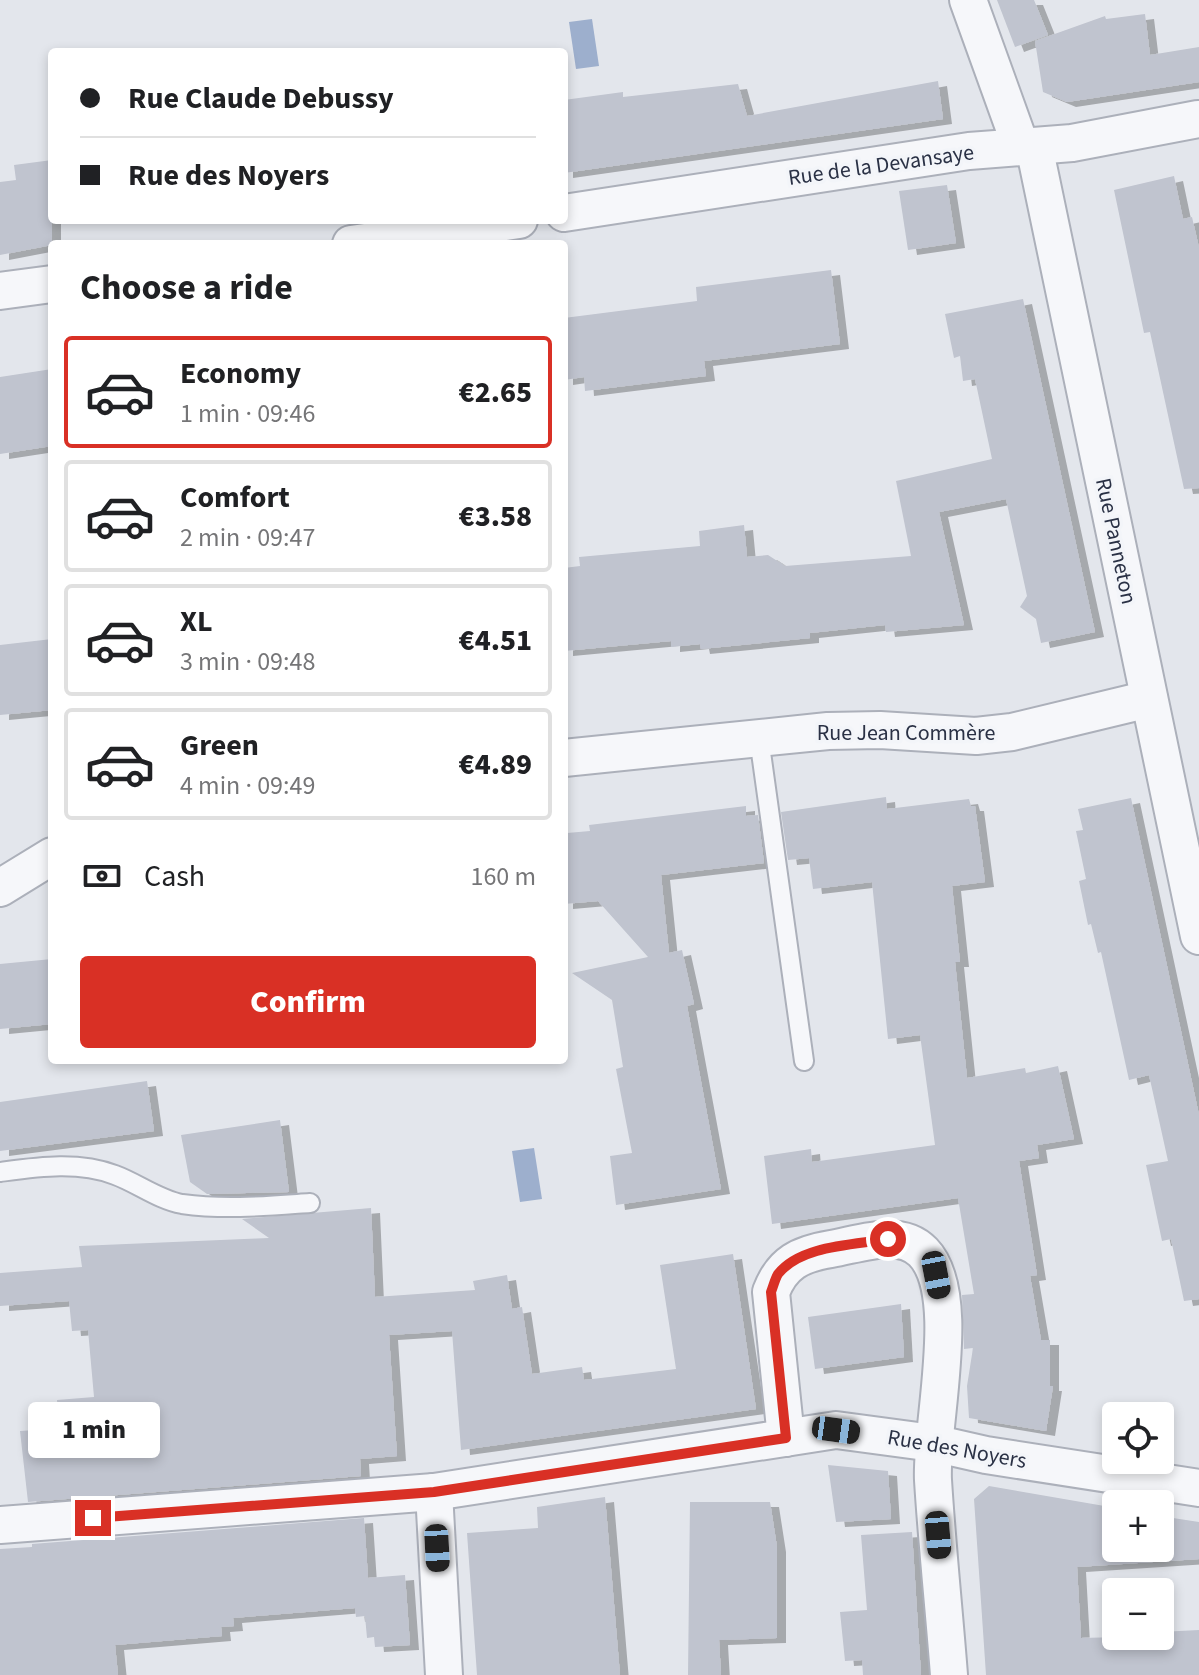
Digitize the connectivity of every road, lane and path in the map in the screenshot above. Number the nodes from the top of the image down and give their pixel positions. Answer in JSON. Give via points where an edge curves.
{"nodes":[{"id":1,"x":968,"y":0,"type":"edge"},
{"id":2,"x":1198,"y":119,"type":"edge"},
{"id":3,"x":1028,"y":146,"type":"junction"},
{"id":4,"x":568,"y":212,"type":"edge"},
{"id":5,"x":491,"y":224,"type":"edge"},
{"id":6,"x":379,"y":240,"type":"edge"},
{"id":7,"x":48,"y":285,"type":"edge"},
{"id":8,"x":0,"y":291,"type":"edge"},
{"id":9,"x":1149,"y":699,"type":"junction"},
{"id":10,"x":759,"y":738,"type":"junction"},
{"id":11,"x":568,"y":758,"type":"edge"},
{"id":12,"x":48,"y":858,"type":"edge"},
{"id":13,"x":0,"y":888,"type":"edge"},
{"id":14,"x":1199,"y":936,"type":"edge"},
{"id":15,"x":804,"y":1061,"type":"dead end"},
{"id":16,"x":0,"y":1172,"type":"edge"},
{"id":17,"x":310,"y":1203,"type":"dead end"},
{"id":18,"x":786,"y":1438,"type":"junction"},
{"id":19,"x":933,"y":1443,"type":"junction"},
{"id":20,"x":1199,"y":1488,"type":"edge"},
{"id":21,"x":434,"y":1492,"type":"junction"},
{"id":22,"x":0,"y":1525,"type":"edge"},
{"id":23,"x":444,"y":1675,"type":"edge"},
{"id":24,"x":949,"y":1675,"type":"edge"}],
"edges":[{"from":1,"to":3,"type":"street","name":"Rue Panneton"},
{"from":2,"to":3,"type":"street","name":"Rue de la Devansaye"},
{"from":3,"to":4,"type":"street","name":"Rue de la Devansaye"},
{"from":3,"to":9,"type":"street","name":"Rue Panneton"},
{"from":5,"to":6,"type":"street"},
{"from":7,"to":8,"type":"street"},
{"from":9,"to":10,"type":"street","name":"Rue Jean Commère","via":[[976,736],[880,730]]},
{"from":9,"to":14,"type":"street","name":"Rue Panneton"},
{"from":10,"to":11,"type":"street","name":"Rue Jean Commère"},
{"from":10,"to":15,"type":"lane"},
{"from":12,"to":13,"type":"street"},
{"from":16,"to":17,"type":"lane","via":[[84,1166],[178,1203],[239,1208]]},
{"from":18,"to":19,"type":"street","name":"Rue des Noyers","via":[[836,1430]]},
{"from":18,"to":19,"type":"street","via":[[771,1292],[777,1275],[819,1251],[888,1239],[910,1241],[926,1254],[936,1275],[943,1361]]},
{"from":18,"to":21,"type":"street","name":"Rue des Noyers"},
{"from":19,"to":20,"type":"street","name":"Rue des Noyers"},
{"from":19,"to":24,"type":"street"},
{"from":21,"to":22,"type":"street","name":"Rue des Noyers"},
{"from":21,"to":23,"type":"street"}]}
